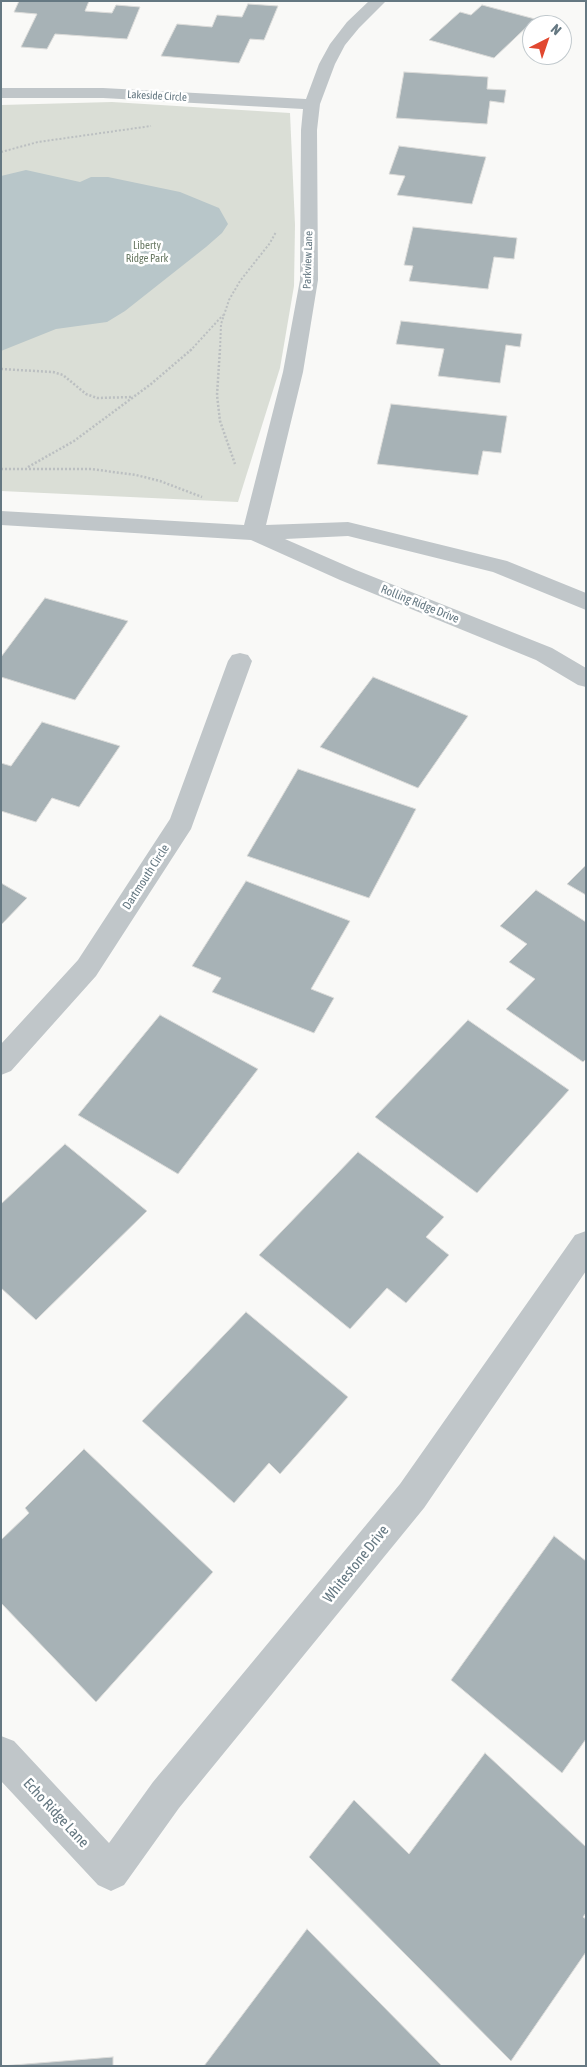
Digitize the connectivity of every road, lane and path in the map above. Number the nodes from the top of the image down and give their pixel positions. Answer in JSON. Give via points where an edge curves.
{"nodes":[{"id":1,"x":378,"y":1,"type":"edge"},
{"id":2,"x":1,"y":93,"type":"edge"},
{"id":3,"x":312,"y":104,"type":"junction"},
{"id":4,"x":151,"y":126,"type":"dead end"},
{"id":5,"x":1,"y":152,"type":"edge"},
{"id":6,"x":277,"y":230,"type":"dead end"},
{"id":7,"x":225,"y":312,"type":"junction"},
{"id":8,"x":1,"y":369,"type":"edge"},
{"id":9,"x":134,"y":397,"type":"junction"},
{"id":10,"x":236,"y":465,"type":"dead end"},
{"id":11,"x":26,"y":468,"type":"junction"},
{"id":12,"x":1,"y":469,"type":"edge"},
{"id":13,"x":208,"y":499,"type":"dead end"},
{"id":14,"x":1,"y":518,"type":"edge"},
{"id":15,"x":254,"y":533,"type":"junction"},
{"id":16,"x":586,"y":602,"type":"edge"},
{"id":17,"x":240,"y":661,"type":"dead end"},
{"id":18,"x":586,"y":679,"type":"edge"},
{"id":19,"x":1,"y":1063,"type":"edge"},
{"id":20,"x":586,"y":1245,"type":"edge"},
{"id":21,"x":1,"y":1754,"type":"edge"},
{"id":22,"x":111,"y":1872,"type":"joint"}],
"edges":[{"from":1,"to":3,"type":"street","name":"Parkview Lane","via":[[338,44]]},
{"from":2,"to":3,"type":"street","name":"Lakeside Circle","via":[[103,93]]},
{"from":3,"to":15,"type":"street","name":"Parkview Lane","via":[[309,280],[293,372]]},
{"from":4,"to":5,"type":"path","via":[[54,139]]},
{"from":6,"to":7,"type":"path","via":[[240,281]]},
{"from":7,"to":9,"type":"path","via":[[192,349]]},
{"from":7,"to":10,"type":"path","via":[[221,324],[217,394],[220,421]]},
{"from":8,"to":9,"type":"path","via":[[63,375],[86,394],[97,398]]},
{"from":9,"to":11,"type":"path","via":[[74,441]]},
{"from":11,"to":12,"type":"path"},
{"from":11,"to":13,"type":"path","via":[[92,469],[136,475]]},
{"from":14,"to":15,"type":"street","name":"Rolling Ridge Drive"},
{"from":15,"to":16,"type":"street","name":"Rolling Ridge Drive","via":[[348,529],[499,566]]},
{"from":15,"to":18,"type":"street","name":"Rolling Ridge Drive","via":[[348,575],[544,654]]},
{"from":17,"to":19,"type":"street","name":"Dartmouth Circle","via":[[182,822],[87,968]]},
{"from":20,"to":22,"type":"street","name":"Whitestone Drive","via":[[412,1496],[166,1795]]},
{"from":21,"to":22,"type":"street","name":"Echo Ridge Lane"}]}
